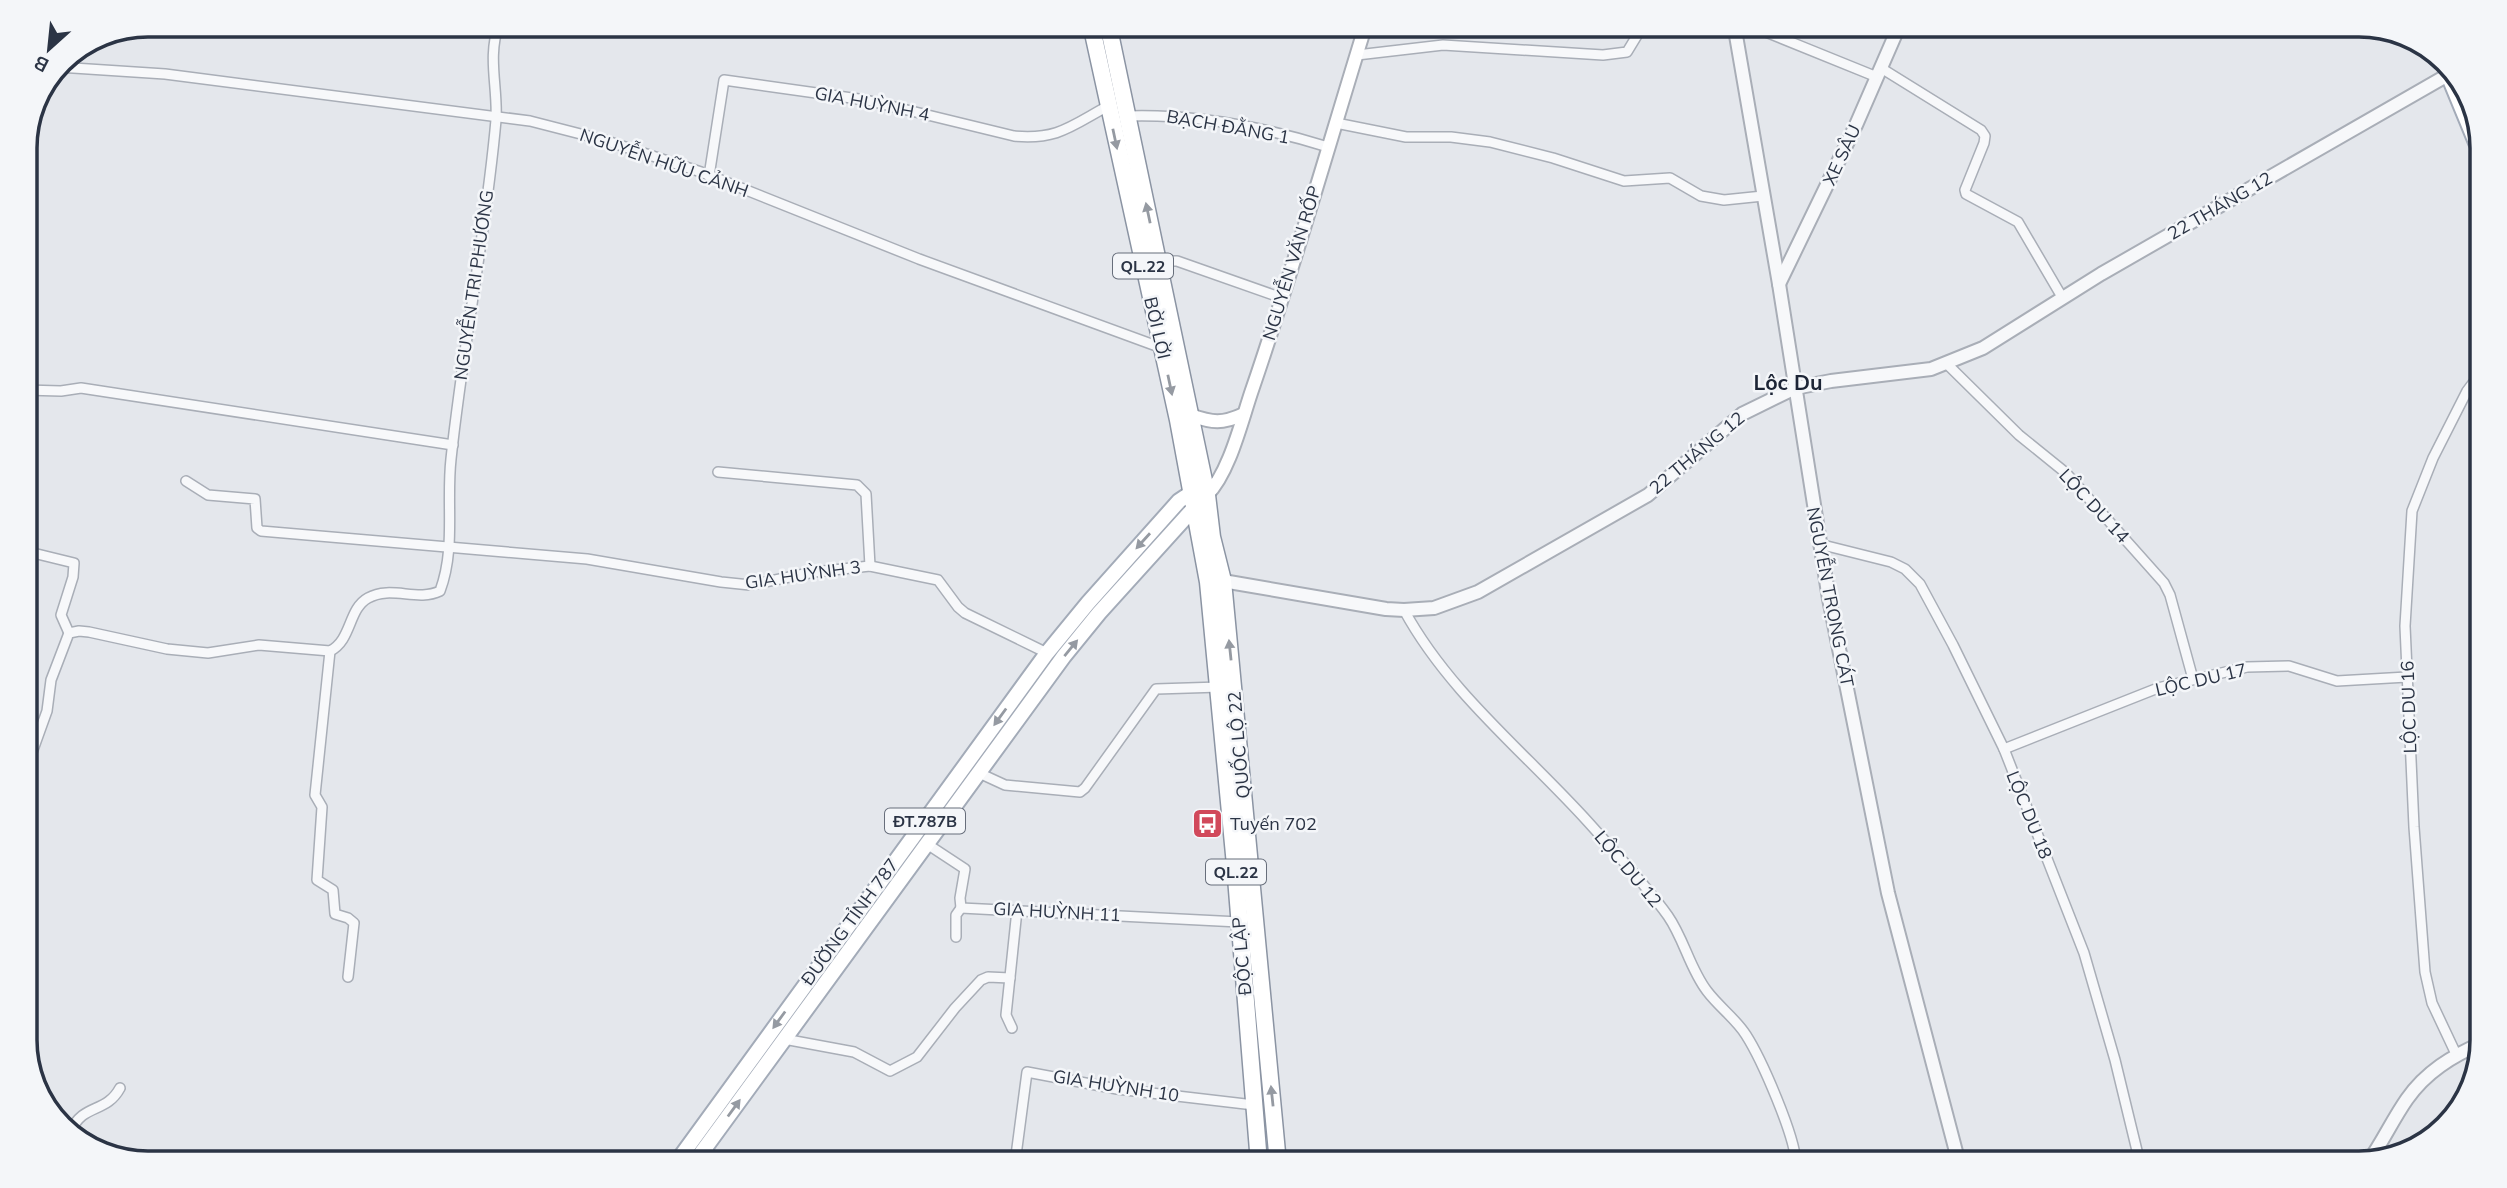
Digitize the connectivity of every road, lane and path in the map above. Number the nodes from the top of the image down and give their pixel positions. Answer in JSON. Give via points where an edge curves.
{"nodes":[{"id":1,"x":496,"y":37,"type":"edge"},
{"id":2,"x":1094,"y":37,"type":"edge"},
{"id":3,"x":1111,"y":37,"type":"edge"},
{"id":4,"x":1362,"y":37,"type":"edge"},
{"id":5,"x":1636,"y":37,"type":"edge"},
{"id":6,"x":1736,"y":37,"type":"edge"},
{"id":7,"x":1781,"y":37,"type":"edge"},
{"id":8,"x":1894,"y":37,"type":"edge"},
{"id":9,"x":1357,"y":55,"type":"junction"},
{"id":10,"x":84,"y":69,"type":"edge"},
{"id":11,"x":1879,"y":73,"type":"junction"},
{"id":12,"x":2442,"y":74,"type":"edge"},
{"id":13,"x":1108,"y":106,"type":"junction"},
{"id":14,"x":1128,"y":116,"type":"junction"},
{"id":15,"x":496,"y":117,"type":"junction"},
{"id":16,"x":1336,"y":123,"type":"junction"},
{"id":17,"x":1328,"y":148,"type":"junction"},
{"id":18,"x":709,"y":176,"type":"junction"},
{"id":19,"x":1763,"y":196,"type":"junction"},
{"id":20,"x":1158,"y":261,"type":"junction"},
{"id":21,"x":1779,"y":284,"type":"junction"},
{"id":22,"x":2062,"y":297,"type":"junction"},
{"id":23,"x":1282,"y":298,"type":"junction"},
{"id":24,"x":1162,"y":348,"type":"junction"},
{"id":25,"x":1947,"y":364,"type":"junction"},
{"id":26,"x":2470,"y":387,"type":"edge"},
{"id":27,"x":1795,"y":388,"type":"junction"},
{"id":28,"x":37,"y":390,"type":"edge"},
{"id":29,"x":1244,"y":414,"type":"junction"},
{"id":30,"x":1190,"y":415,"type":"junction"},
{"id":31,"x":453,"y":445,"type":"junction"},
{"id":32,"x":719,"y":472,"type":"dead end"},
{"id":33,"x":186,"y":481,"type":"dead end"},
{"id":34,"x":1197,"y":499,"type":"junction"},
{"id":35,"x":1819,"y":544,"type":"junction"},
{"id":36,"x":450,"y":546,"type":"junction"},
{"id":37,"x":37,"y":554,"type":"edge"},
{"id":38,"x":870,"y":566,"type":"junction"},
{"id":39,"x":1215,"y":581,"type":"junction"},
{"id":40,"x":1404,"y":610,"type":"junction"},
{"id":41,"x":69,"y":633,"type":"junction"},
{"id":42,"x":330,"y":651,"type":"junction"},
{"id":43,"x":1047,"y":653,"type":"junction"},
{"id":44,"x":2407,"y":677,"type":"junction"},
{"id":45,"x":2193,"y":679,"type":"junction"},
{"id":46,"x":1220,"y":687,"type":"junction"},
{"id":47,"x":37,"y":739,"type":"edge"},
{"id":48,"x":2004,"y":749,"type":"junction"},
{"id":49,"x":979,"y":773,"type":"junction"},
{"id":50,"x":927,"y":844,"type":"junction"},
{"id":51,"x":961,"y":908,"type":"junction"},
{"id":52,"x":1017,"y":910,"type":"junction"},
{"id":53,"x":1239,"y":922,"type":"junction"},
{"id":54,"x":956,"y":937,"type":"dead end"},
{"id":55,"x":348,"y":977,"type":"dead end"},
{"id":56,"x":1010,"y":978,"type":"junction"},
{"id":57,"x":1012,"y":1028,"type":"dead end"},
{"id":58,"x":784,"y":1039,"type":"junction"},
{"id":59,"x":2469,"y":1048,"type":"edge"},
{"id":60,"x":2456,"y":1054,"type":"junction"},
{"id":61,"x":118,"y":1092,"type":"dead end"},
{"id":62,"x":1254,"y":1105,"type":"junction"},
{"id":63,"x":76,"y":1124,"type":"edge"},
{"id":64,"x":706,"y":1148,"type":"junction"},
{"id":65,"x":2376,"y":1150,"type":"edge"},
{"id":66,"x":685,"y":1151,"type":"edge"},
{"id":67,"x":704,"y":1151,"type":"edge"},
{"id":68,"x":708,"y":1151,"type":"edge"},
{"id":69,"x":1017,"y":1151,"type":"edge"},
{"id":70,"x":1258,"y":1151,"type":"edge"},
{"id":71,"x":1277,"y":1151,"type":"edge"},
{"id":72,"x":1796,"y":1151,"type":"edge"},
{"id":73,"x":1956,"y":1151,"type":"edge"},
{"id":74,"x":2137,"y":1151,"type":"edge"}],
"edges":[{"from":1,"to":15,"type":"street","name":"NGUYỄN TRI PHƯƠNG","via":[[492,57]]},
{"from":2,"to":13,"type":"highway","name":"BỜI LỜI","number":"QL.22"},
{"from":3,"to":14,"type":"highway","name":"BỜI LỜI","number":"QL.22"},
{"from":4,"to":9,"type":"main road","name":"NGUYỄN VĂN RỐP"},
{"from":5,"to":9,"type":"street","via":[[1627,52],[1603,55],[1443,45]]},
{"from":6,"to":19,"type":"street","name":"NGUYỄN TRỌNG CÁT"},
{"from":7,"to":11,"type":"street"},
{"from":8,"to":11,"type":"street","name":"XE SÂU"},
{"from":9,"to":16,"type":"main road","name":"NGUYỄN VĂN RỐP"},
{"from":10,"to":15,"type":"street","name":"NGUYỄN HỮU CẢNH","via":[[165,74]]},
{"from":11,"to":21,"type":"street","name":"XE SÂU"},
{"from":11,"to":22,"type":"street","via":[[1981,130],[1984,143],[1966,194],[2018,222]]},
{"from":12,"to":22,"type":"street","name":"22 THÁNG 12"},
{"from":13,"to":18,"type":"street","name":"GIA HUỲNH 4","via":[[1054,135],[1037,138],[866,100],[724,80]]},
{"from":13,"to":24,"type":"highway","name":"BỜI LỜI","number":"QL.22","one_way":true},
{"from":14,"to":17,"type":"street","name":"BẠCH ĐẰNG 1","via":[[1220,122]]},
{"from":20,"to":14,"type":"highway","name":"BỜI LỜI","number":"QL.22","one_way":true},
{"from":15,"to":18,"type":"street","name":"NGUYỄN HỮU CẢNH","via":[[604,140]]},
{"from":15,"to":31,"type":"street","name":"NGUYỄN TRI PHƯƠNG"},
{"from":16,"to":17,"type":"main road","name":"NGUYỄN VĂN RỐP"},
{"from":16,"to":19,"type":"street","via":[[1406,137],[1490,142],[1624,181],[1670,178],[1701,196],[1724,200]]},
{"from":17,"to":23,"type":"main road","name":"NGUYỄN VĂN RỐP"},
{"from":18,"to":24,"type":"street","name":"NGUYỄN HỮU CẢNH"},
{"from":19,"to":21,"type":"street","name":"NGUYỄN TRỌNG CÁT"},
{"from":20,"to":23,"type":"street","via":[[1177,261]]},
{"from":20,"to":30,"type":"highway","name":"BỜI LỜI","number":"QL.22"},
{"from":21,"to":27,"type":"street","name":"NGUYỄN TRỌNG CÁT"},
{"from":22,"to":25,"type":"street","name":"22 THÁNG 12","via":[[1983,348]]},
{"from":23,"to":29,"type":"main road","name":"NGUYỄN VĂN RỐP"},
{"from":24,"to":34,"type":"highway","name":"BỜI LỜI","number":"QL.22","one_way":true},
{"from":25,"to":27,"type":"street","name":"22 THÁNG 12"},
{"from":25,"to":45,"type":"street","name":"LỘC DU 14","via":[[2019,435],[2066,473],[2164,583]]},
{"from":26,"to":44,"type":"street","name":"LỘC DU 16","via":[[2412,511],[2405,626]]},
{"from":27,"to":35,"type":"street","name":"NGUYỄN TRỌNG CÁT"},
{"from":27,"to":40,"type":"street","name":"22 THÁNG 12","via":[[1742,414],[1648,495],[1489,586],[1456,602]]},
{"from":28,"to":31,"type":"street","via":[[81,388]]},
{"from":29,"to":30,"type":"main road","via":[[1228,422]]},
{"from":29,"to":34,"type":"main road","name":"NGUYỄN VĂN RỐP","via":[[1215,488]]},
{"from":30,"to":34,"type":"highway","name":"BỜI LỜI","number":"QL.22"},
{"from":31,"to":36,"type":"street","name":"NGUYỄN TRI PHƯƠNG"},
{"from":32,"to":38,"type":"street","via":[[857,485],[866,494]]},
{"from":33,"to":36,"type":"street","name":"GIA HUỲNH 3","via":[[208,495],[255,499],[261,531]]},
{"from":34,"to":39,"type":"highway","name":"QUỐC LỘ 22","number":"QL.22","via":[[1212,537]]},
{"from":34,"to":43,"type":"main road","name":"ĐƯỜNG TỈNH 787","number":"ĐT.787B","one_way":true,"via":[[1179,501]]},
{"from":49,"to":34,"type":"main road","name":"ĐƯỜNG TỈNH 787","number":"ĐT.787B","one_way":true,"via":[[1082,634]]},
{"from":35,"to":48,"type":"street","name":"LỘC DU 18","via":[[1891,562],[1920,584]]},
{"from":35,"to":73,"type":"street","name":"NGUYỄN TRỌNG CÁT","via":[[1888,893]]},
{"from":36,"to":38,"type":"street","name":"GIA HUỲNH 3","via":[[587,559],[750,585]]},
{"from":36,"to":42,"type":"street","name":"NGUYỄN TRI PHƯƠNG","via":[[440,591],[367,598],[357,609],[345,639]]},
{"from":37,"to":41,"type":"street","via":[[74,564],[61,615]]},
{"from":38,"to":43,"type":"street","name":"GIA HUỲNH 3","via":[[937,580],[965,612]]},
{"from":39,"to":40,"type":"street","name":"22 THÁNG 12"},
{"from":39,"to":46,"type":"highway","name":"ĐỘC LẬP","number":"QL.22"},
{"from":71,"to":39,"type":"highway","name":"QUỐC LỘ 22","number":"QL.22","one_way":true},
{"from":40,"to":72,"type":"street","name":"LỘC DU 12","via":[[1421,642],[1669,917],[1697,976],[1746,1034]]},
{"from":41,"to":42,"type":"street","via":[[89,632],[208,653],[259,645]]},
{"from":41,"to":47,"type":"street","via":[[51,680]]},
{"from":42,"to":55,"type":"street","via":[[315,795],[321,807],[317,880],[333,890],[335,914],[354,923]]},
{"from":43,"to":66,"type":"main road","name":"ĐƯỜNG TỈNH 787","number":"ĐT.787B","one_way":true},
{"from":44,"to":45,"type":"street","name":"LỘC DU 17","via":[[2337,681],[2289,666],[2248,667]]},
{"from":44,"to":60,"type":"street","name":"LỘC DU 16","via":[[2425,972],[2432,1003]]},
{"from":45,"to":48,"type":"street","name":"LỘC DU 17","via":[[2158,688]]},
{"from":46,"to":49,"type":"street","via":[[1156,689],[1080,792],[1005,785]]},
{"from":46,"to":53,"type":"highway","name":"ĐỘC LẬP","number":"QL.22"},
{"from":48,"to":74,"type":"street","name":"LỘC DU 18","via":[[2084,953]]},
{"from":49,"to":50,"type":"main road","name":"ĐƯỜNG TỈNH 787","number":"ĐT.787B"},
{"from":50,"to":51,"type":"street","via":[[965,869]]},
{"from":50,"to":58,"type":"main road","name":"ĐƯỜNG TỈNH 787","number":"ĐT.787B"},
{"from":51,"to":52,"type":"street","name":"GIA HUỲNH 11"},
{"from":51,"to":54,"type":"street","via":[[956,915]]},
{"from":52,"to":53,"type":"street","name":"GIA HUỲNH 11"},
{"from":52,"to":56,"type":"street"},
{"from":53,"to":62,"type":"highway","name":"ĐỘC LẬP","number":"QL.22"},
{"from":56,"to":57,"type":"street","via":[[1006,1015]]},
{"from":56,"to":58,"type":"street","via":[[981,980],[917,1057],[890,1071],[853,1052]]},
{"from":64,"to":58,"type":"main road","name":"ĐƯỜNG TỈNH 787","number":"ĐT.787B","one_way":true},
{"from":59,"to":60,"type":"street"},
{"from":60,"to":65,"type":"street","via":[[2413,1092]]},
{"from":61,"to":63,"type":"street","via":[[110,1102],[83,1114]]},
{"from":62,"to":69,"type":"street","name":"GIA HUỲNH 10","via":[[1027,1072]]},
{"from":62,"to":70,"type":"highway","name":"ĐỘC LẬP","number":"QL.22"},
{"from":64,"to":67,"type":"main road","name":"ĐƯỜNG TỈNH 787","number":"ĐT.787B"},
{"from":64,"to":68,"type":"street"}]}
